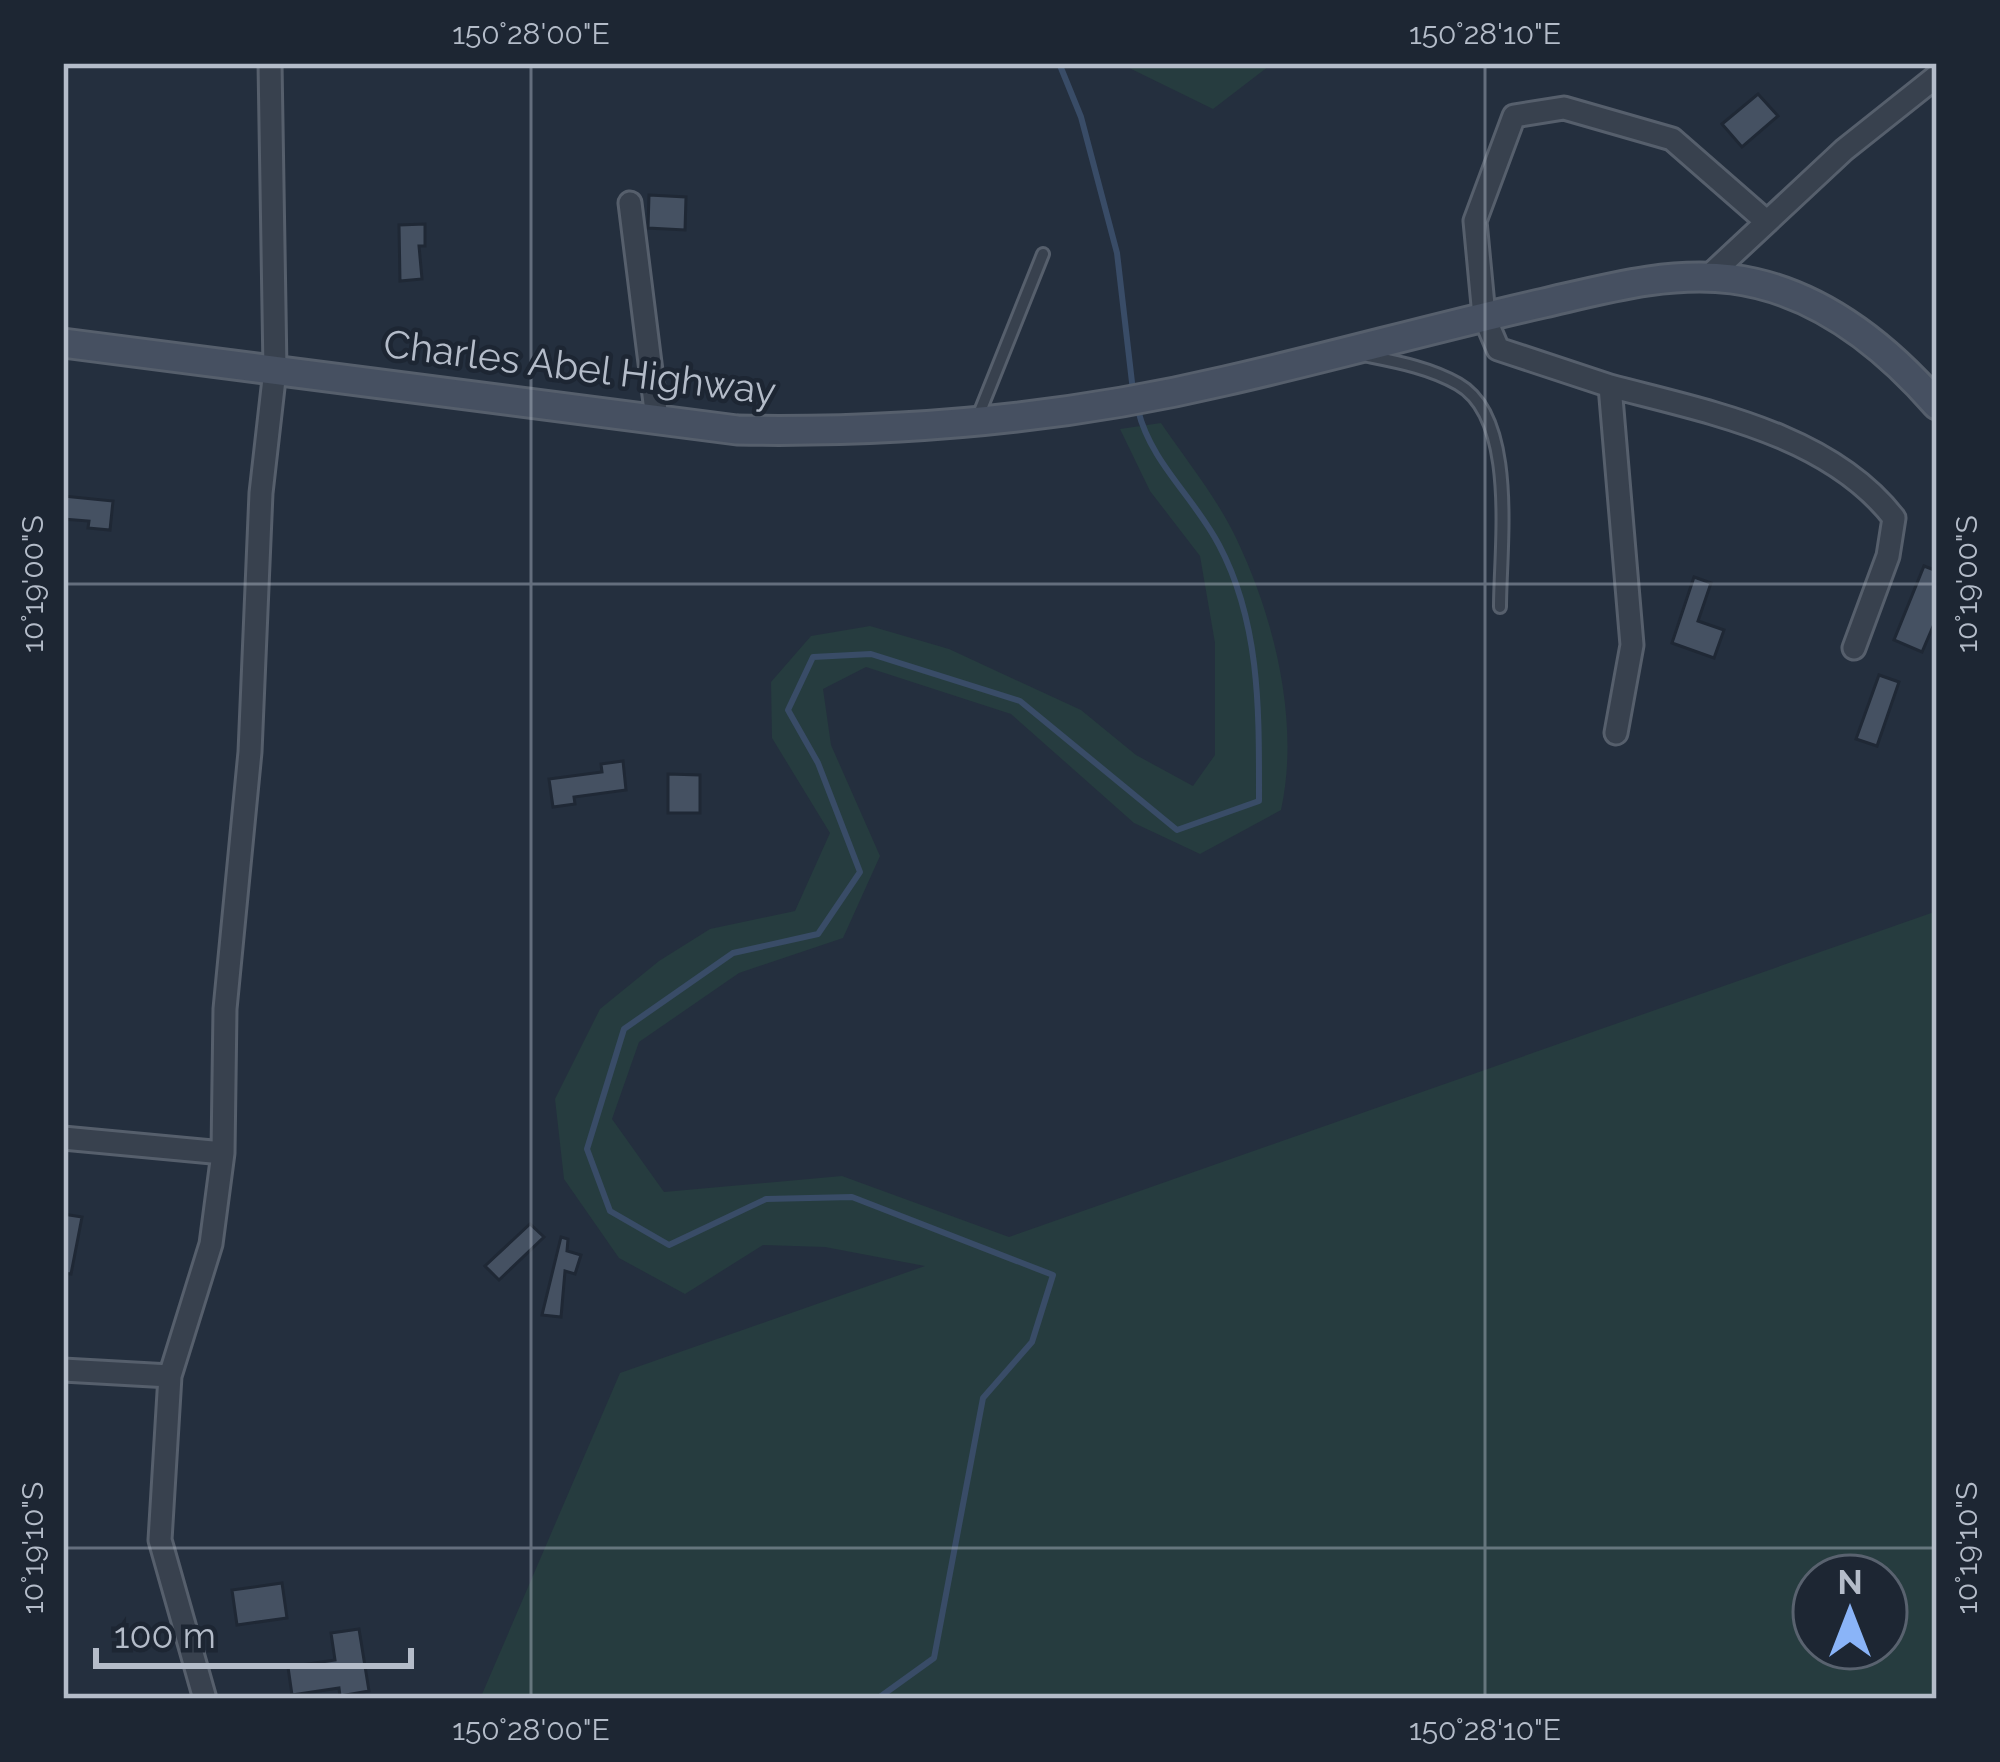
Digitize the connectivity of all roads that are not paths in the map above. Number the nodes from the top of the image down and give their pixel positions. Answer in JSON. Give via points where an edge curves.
{"nodes":[{"id":1,"x":270,"y":63,"type":"edge"},
{"id":2,"x":1937,"y":76,"type":"edge"},
{"id":3,"x":630,"y":202,"type":"dead end"},
{"id":4,"x":1767,"y":222,"type":"junction"},
{"id":5,"x":1042,"y":254,"type":"dead end"},
{"id":6,"x":1708,"y":278,"type":"junction"},
{"id":7,"x":1484,"y":316,"type":"junction"},
{"id":8,"x":63,"y":343,"type":"edge"},
{"id":9,"x":1347,"y":352,"type":"junction"},
{"id":10,"x":275,"y":370,"type":"junction"},
{"id":11,"x":1610,"y":386,"type":"junction"},
{"id":12,"x":1937,"y":405,"type":"edge"},
{"id":13,"x":657,"y":419,"type":"junction"},
{"id":14,"x":976,"y":422,"type":"junction"},
{"id":15,"x":1500,"y":607,"type":"dead end"},
{"id":16,"x":1854,"y":648,"type":"dead end"},
{"id":17,"x":1616,"y":733,"type":"dead end"},
{"id":18,"x":63,"y":1138,"type":"edge"},
{"id":19,"x":223,"y":1153,"type":"junction"},
{"id":20,"x":63,"y":1370,"type":"edge"},
{"id":21,"x":170,"y":1376,"type":"junction"},
{"id":22,"x":205,"y":1699,"type":"edge"}],
"edges":[{"from":1,"to":10,"type":"street"},
{"from":2,"to":4,"type":"street"},
{"from":3,"to":13,"type":"street"},
{"from":4,"to":6,"type":"street"},
{"from":4,"to":7,"type":"street","via":[[1672,139],[1564,109],[1514,116],[1475,221]]},
{"from":5,"to":14,"type":"lane"},
{"from":6,"to":7,"type":"main road","via":[[1616,287]]},
{"from":6,"to":12,"type":"main road","via":[[1798,295],[1858,328]]},
{"from":7,"to":9,"type":"main road"},
{"from":7,"to":11,"type":"street","via":[[1498,349]]},
{"from":8,"to":10,"type":"main road","name":"Charles Abel Highway"},
{"from":9,"to":14,"type":"main road","name":"Charles Abel Highway","via":[[1089,410]]},
{"from":9,"to":15,"type":"lane","via":[[1462,386],[1488,416],[1499,452]]},
{"from":10,"to":13,"type":"main road","name":"Charles Abel Highway"},
{"from":10,"to":19,"type":"street","via":[[225,1009]]},
{"from":11,"to":16,"type":"street","via":[[1757,426],[1872,489],[1894,518]]},
{"from":11,"to":17,"type":"street","via":[[1632,645]]},
{"from":13,"to":14,"type":"main road","name":"Charles Abel Highway","via":[[845,432]]},
{"from":18,"to":19,"type":"street"},
{"from":19,"to":21,"type":"street","via":[[211,1244]]},
{"from":20,"to":21,"type":"street"},
{"from":21,"to":22,"type":"street","via":[[160,1540]]}]}
